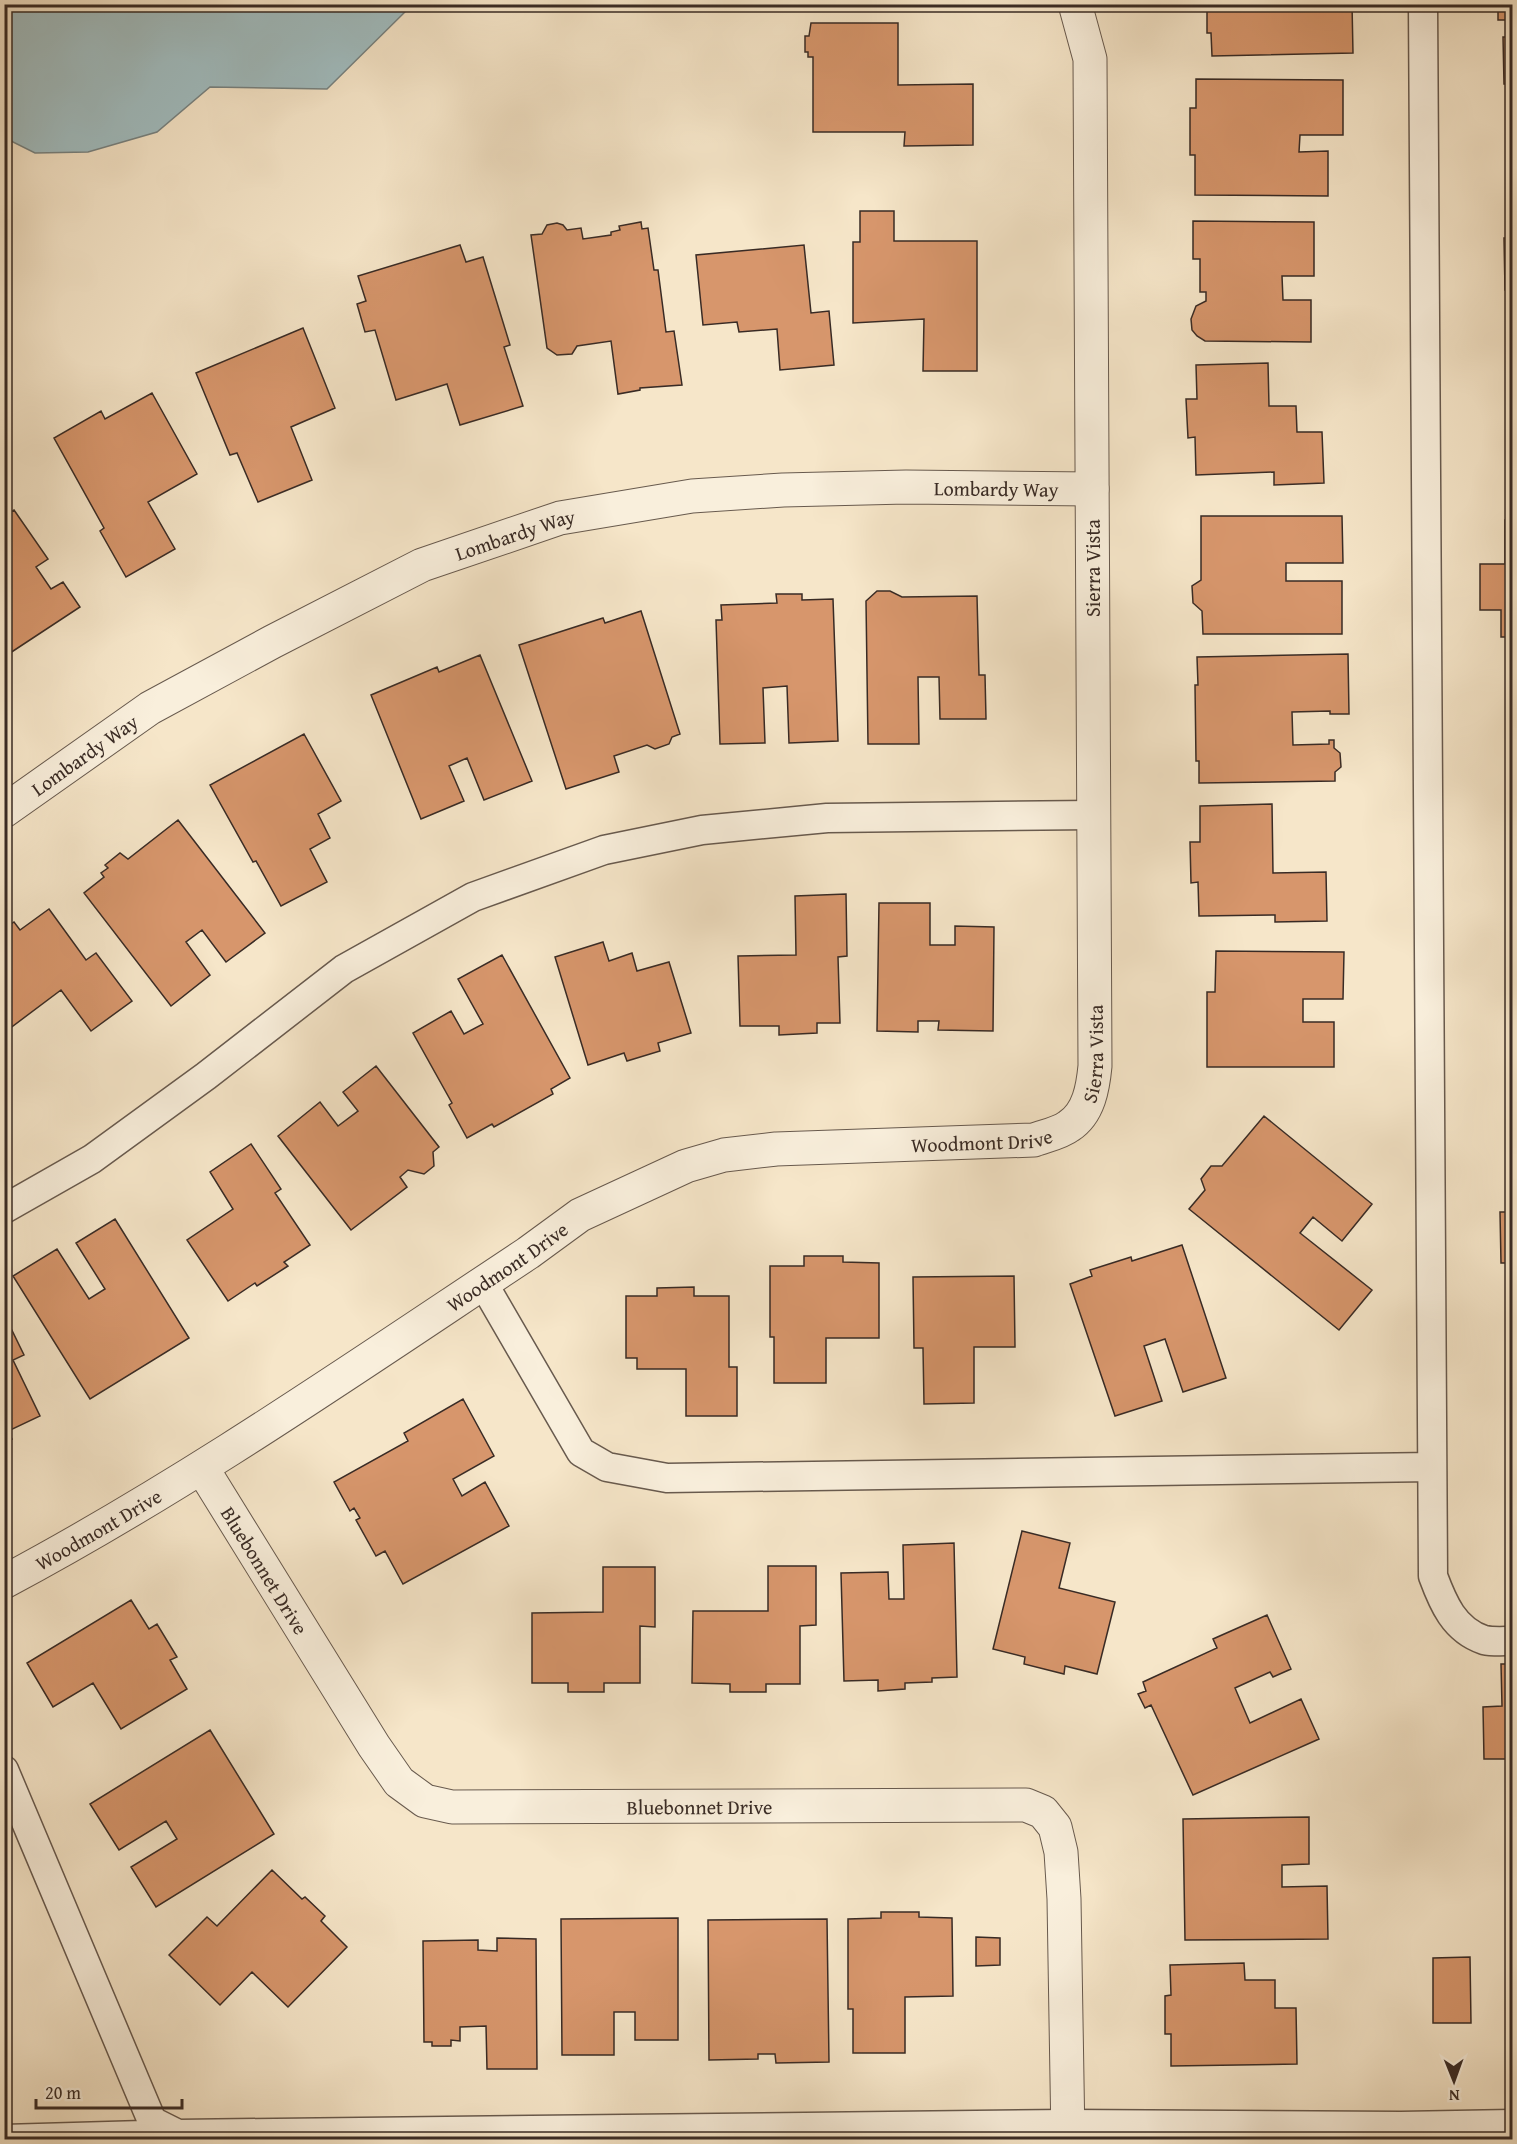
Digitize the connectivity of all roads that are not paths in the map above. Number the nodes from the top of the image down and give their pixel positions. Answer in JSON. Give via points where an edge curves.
{"nodes":[{"id":1,"x":1075,"y":4,"type":"edge"},
{"id":2,"x":1423,"y":4,"type":"edge"},
{"id":3,"x":1092,"y":489,"type":"junction"},
{"id":4,"x":4,"y":811,"type":"edge"},
{"id":5,"x":1093,"y":815,"type":"junction"},
{"id":6,"x":1070,"y":1126,"type":"joint"},
{"id":7,"x":4,"y":1209,"type":"edge"},
{"id":8,"x":483,"y":1283,"type":"junction"},
{"id":9,"x":1432,"y":1467,"type":"junction"},
{"id":10,"x":202,"y":1468,"type":"junction"},
{"id":11,"x":4,"y":1582,"type":"edge"},
{"id":12,"x":1512,"y":1641,"type":"edge"},
{"id":13,"x":4,"y":1770,"type":"edge"},
{"id":14,"x":1512,"y":2124,"type":"edge"},
{"id":15,"x":1068,"y":2132,"type":"edge"},
{"id":16,"x":1401,"y":2133,"type":"edge"},
{"id":17,"x":178,"y":2134,"type":"junction"},
{"id":18,"x":4,"y":2139,"type":"edge"}],
"edges":[{"from":1,"to":3,"type":"street","name":"Sierra Vista","via":[[1090,59]]},
{"from":2,"to":9,"type":"lane"},
{"from":3,"to":4,"type":"street","name":"Lombardy Way","via":[[783,490],[692,496],[560,518],[422,565],[272,642],[150,708]]},
{"from":3,"to":5,"type":"street","name":"Sierra Vista"},
{"from":5,"to":6,"type":"street","name":"Sierra Vista","via":[[1095,1066],[1092,1091]]},
{"from":5,"to":7,"type":"lane","via":[[827,819],[702,830],[604,850],[472,897],[344,969],[92,1159]]},
{"from":6,"to":8,"type":"street","name":"Woodmont Drive","via":[[1034,1140],[776,1149],[705,1160],[580,1215]]},
{"from":8,"to":9,"type":"lane","via":[[581,1452],[607,1467],[632,1472],[667,1478]]},
{"from":8,"to":10,"type":"street","name":"Woodmont Drive"},
{"from":9,"to":12,"type":"lane","via":[[1433,1576],[1445,1606],[1466,1632],[1486,1640]]},
{"from":10,"to":11,"type":"street","name":"Woodmont Drive"},
{"from":10,"to":15,"type":"street","name":"Bluebonnet Drive","via":[[374,1746],[399,1782],[425,1801],[452,1807],[1026,1805],[1043,1812],[1055,1827],[1061,1852]]},
{"from":13,"to":17,"type":"lane","via":[[152,2121]]},
{"from":14,"to":16,"type":"lane"},
{"from":15,"to":16,"type":"lane"},
{"from":15,"to":17,"type":"lane"},
{"from":17,"to":18,"type":"lane"}]}
